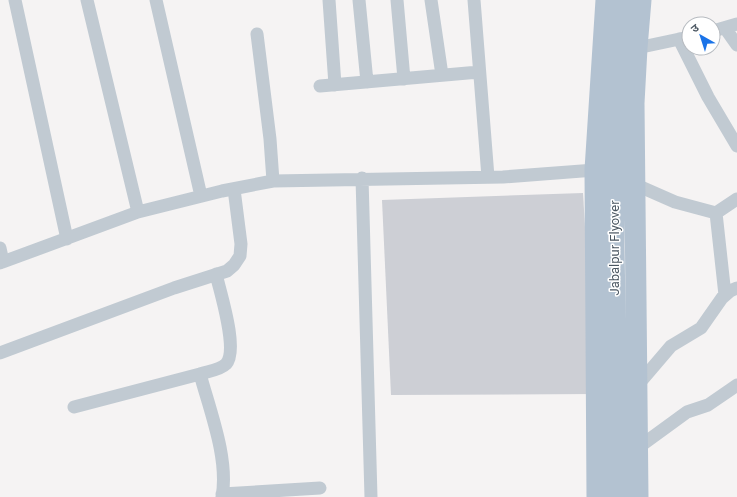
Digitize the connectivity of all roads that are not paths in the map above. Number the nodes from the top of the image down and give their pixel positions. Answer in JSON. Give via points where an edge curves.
{"nodes":[{"id":1,"x":15,"y":0,"type":"edge"},
{"id":2,"x":87,"y":0,"type":"edge"},
{"id":3,"x":156,"y":0,"type":"edge"},
{"id":4,"x":329,"y":0,"type":"edge"},
{"id":5,"x":359,"y":0,"type":"edge"},
{"id":6,"x":397,"y":0,"type":"edge"},
{"id":7,"x":431,"y":0,"type":"edge"},
{"id":8,"x":474,"y":0,"type":"edge"},
{"id":9,"x":606,"y":0,"type":"edge"},
{"id":10,"x":624,"y":0,"type":"edge"},
{"id":11,"x":641,"y":0,"type":"edge"},
{"id":12,"x":725,"y":28,"type":"edge"},
{"id":13,"x":257,"y":34,"type":"dead end"},
{"id":14,"x":681,"y":39,"type":"edge"},
{"id":15,"x":737,"y":45,"type":"edge"},
{"id":16,"x":637,"y":48,"type":"junction"},
{"id":17,"x":691,"y":56,"type":"edge"},
{"id":18,"x":478,"y":72,"type":"junction"},
{"id":19,"x":442,"y":75,"type":"junction"},
{"id":20,"x":404,"y":79,"type":"junction"},
{"id":21,"x":367,"y":82,"type":"junction"},
{"id":22,"x":335,"y":85,"type":"junction"},
{"id":23,"x":320,"y":86,"type":"dead end"},
{"id":24,"x":737,"y":146,"type":"edge"},
{"id":25,"x":595,"y":170,"type":"junction"},
{"id":26,"x":488,"y":177,"type":"junction"},
{"id":27,"x":362,"y":178,"type":"junction"},
{"id":28,"x":273,"y":180,"type":"junction"},
{"id":29,"x":634,"y":184,"type":"junction"},
{"id":30,"x":234,"y":189,"type":"junction"},
{"id":31,"x":202,"y":196,"type":"junction"},
{"id":32,"x":737,"y":199,"type":"edge"},
{"id":33,"x":138,"y":212,"type":"junction"},
{"id":34,"x":716,"y":213,"type":"junction"},
{"id":35,"x":67,"y":239,"type":"junction"},
{"id":36,"x":0,"y":248,"type":"edge"},
{"id":37,"x":2,"y":263,"type":"edge"},
{"id":38,"x":216,"y":274,"type":"junction"},
{"id":39,"x":737,"y":288,"type":"edge"},
{"id":40,"x":725,"y":295,"type":"junction"},
{"id":41,"x":0,"y":354,"type":"edge"},
{"id":42,"x":200,"y":374,"type":"junction"},
{"id":43,"x":737,"y":385,"type":"edge"},
{"id":44,"x":636,"y":387,"type":"junction"},
{"id":45,"x":74,"y":407,"type":"dead end"},
{"id":46,"x":639,"y":447,"type":"junction"},
{"id":47,"x":320,"y":488,"type":"dead end"},
{"id":48,"x":222,"y":496,"type":"edge"},
{"id":49,"x":371,"y":497,"type":"edge"},
{"id":50,"x":597,"y":497,"type":"edge"},
{"id":51,"x":618,"y":497,"type":"edge"},
{"id":52,"x":638,"y":497,"type":"edge"}],
"edges":[{"from":1,"to":35,"type":"street"},
{"from":2,"to":33,"type":"street"},
{"from":3,"to":31,"type":"street"},
{"from":4,"to":22,"type":"street"},
{"from":5,"to":21,"type":"street"},
{"from":6,"to":20,"type":"street"},
{"from":7,"to":19,"type":"street"},
{"from":8,"to":18,"type":"street"},
{"from":9,"to":25,"type":"main road"},
{"from":10,"to":51,"type":"main road","name":"Jabalpur Flyover","via":[[615,107],[614,245]]},
{"from":11,"to":16,"type":"main road"},
{"from":12,"to":15,"type":"street"},
{"from":13,"to":28,"type":"street"},
{"from":14,"to":16,"type":"street"},
{"from":16,"to":29,"type":"main road"},
{"from":17,"to":24,"type":"street","via":[[708,97]]},
{"from":18,"to":19,"type":"street"},
{"from":18,"to":26,"type":"street"},
{"from":19,"to":20,"type":"street"},
{"from":20,"to":21,"type":"street"},
{"from":21,"to":22,"type":"street"},
{"from":22,"to":23,"type":"street"},
{"from":25,"to":26,"type":"street"},
{"from":25,"to":50,"type":"main road"},
{"from":26,"to":27,"type":"street"},
{"from":27,"to":28,"type":"street"},
{"from":27,"to":49,"type":"street"},
{"from":28,"to":30,"type":"street"},
{"from":29,"to":34,"type":"street","via":[[675,202]]},
{"from":29,"to":44,"type":"main road"},
{"from":30,"to":31,"type":"street"},
{"from":30,"to":38,"type":"street","via":[[241,244],[240,256],[227,271]]},
{"from":31,"to":33,"type":"street"},
{"from":32,"to":34,"type":"street"},
{"from":33,"to":35,"type":"street"},
{"from":34,"to":40,"type":"street"},
{"from":35,"to":37,"type":"street"},
{"from":36,"to":37,"type":"street"},
{"from":38,"to":41,"type":"street"},
{"from":38,"to":42,"type":"street","via":[[231,336],[231,354],[227,363],[220,368]]},
{"from":39,"to":40,"type":"street"},
{"from":40,"to":44,"type":"street","via":[[701,328],[671,346]]},
{"from":42,"to":45,"type":"street"},
{"from":42,"to":48,"type":"street","via":[[223,457]]},
{"from":43,"to":46,"type":"street","via":[[708,405],[687,412]]},
{"from":44,"to":46,"type":"main road"},
{"from":46,"to":52,"type":"main road"},
{"from":47,"to":48,"type":"street"}]}
